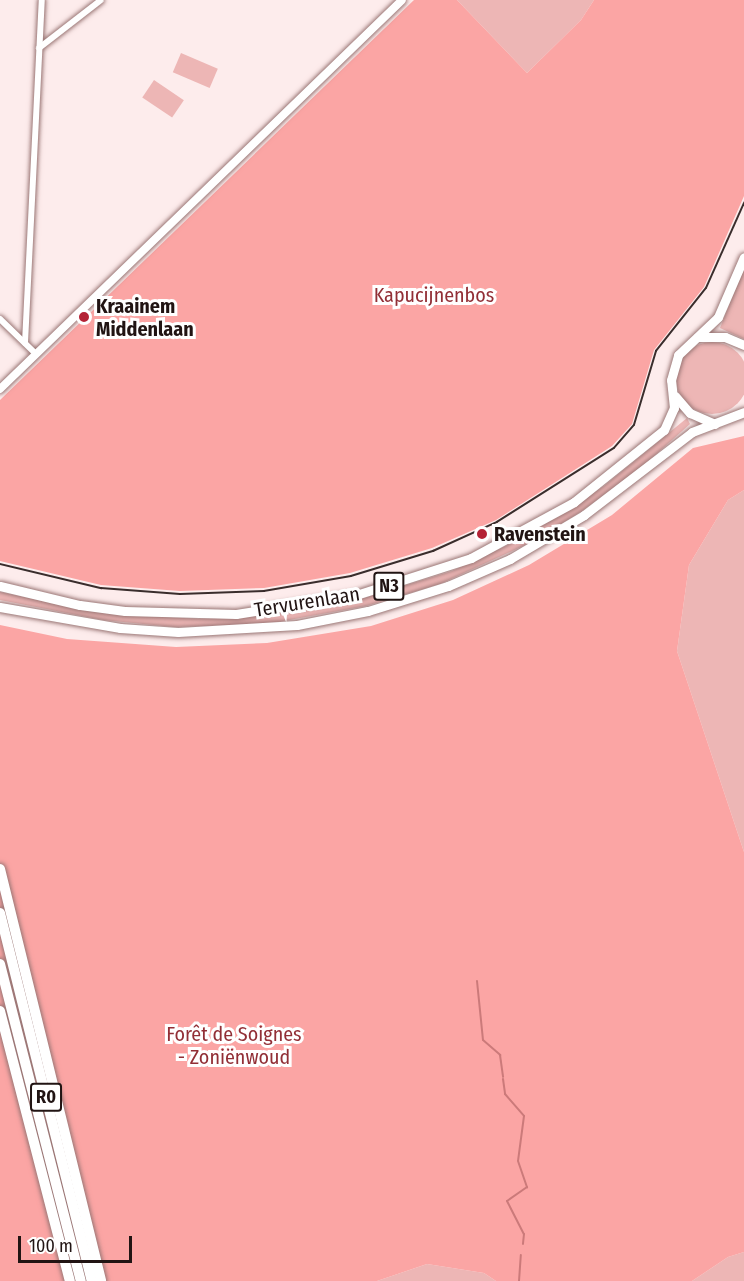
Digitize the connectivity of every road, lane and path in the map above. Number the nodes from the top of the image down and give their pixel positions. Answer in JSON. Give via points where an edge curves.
{"nodes":[{"id":1,"x":42,"y":0,"type":"edge"},
{"id":2,"x":101,"y":0,"type":"edge"},
{"id":3,"x":402,"y":0,"type":"edge"},
{"id":4,"x":39,"y":48,"type":"junction"},
{"id":5,"x":744,"y":257,"type":"edge"},
{"id":6,"x":0,"y":319,"type":"edge"},
{"id":7,"x":698,"y":338,"type":"junction"},
{"id":8,"x":25,"y":343,"type":"junction"},
{"id":9,"x":744,"y":345,"type":"edge"},
{"id":10,"x":36,"y":354,"type":"junction"},
{"id":11,"x":0,"y":389,"type":"edge"},
{"id":12,"x":673,"y":394,"type":"junction"},
{"id":13,"x":744,"y":412,"type":"edge"},
{"id":14,"x":715,"y":424,"type":"junction"},
{"id":15,"x":0,"y":586,"type":"edge"},
{"id":16,"x":0,"y":607,"type":"edge"},
{"id":17,"x":0,"y":869,"type":"edge"},
{"id":18,"x":0,"y":913,"type":"edge"},
{"id":19,"x":0,"y":964,"type":"edge"},
{"id":20,"x":0,"y":1011,"type":"edge"},
{"id":21,"x":70,"y":1281,"type":"edge"},
{"id":22,"x":81,"y":1281,"type":"edge"},
{"id":23,"x":92,"y":1281,"type":"edge"},
{"id":24,"x":101,"y":1281,"type":"edge"}],
"edges":[{"from":1,"to":4,"type":"street"},
{"from":2,"to":4,"type":"street"},
{"from":3,"to":10,"type":"street"},
{"from":4,"to":8,"type":"street"},
{"from":5,"to":7,"type":"main road","name":"Tervurenlaan","number":"N3","via":[[718,317]]},
{"from":6,"to":8,"type":"street"},
{"from":7,"to":9,"type":"main road","via":[[725,337]]},
{"from":7,"to":12,"type":"main road","name":"Tervurenlaan","number":"N3","via":[[676,361]]},
{"from":8,"to":10,"type":"street"},
{"from":10,"to":11,"type":"street"},
{"from":12,"to":14,"type":"main road","via":[[690,413]]},
{"from":12,"to":15,"type":"main road","name":"Tervurenlaan","number":"N3","via":[[674,408],[664,430],[574,502],[471,558],[398,584],[294,607],[194,614],[80,605]]},
{"from":13,"to":14,"type":"main road","name":"Tervurenlaan","number":"N3"},
{"from":14,"to":16,"type":"main road","name":"Tervurenlaan","number":"N3","via":[[686,436],[636,478],[548,538],[448,586],[368,611],[297,625],[178,632],[120,628]]},
{"from":17,"to":24,"type":"highway"},
{"from":18,"to":23,"type":"highway","number":"R0"},
{"from":19,"to":22,"type":"highway","number":"R0"},
{"from":20,"to":21,"type":"highway"}]}
